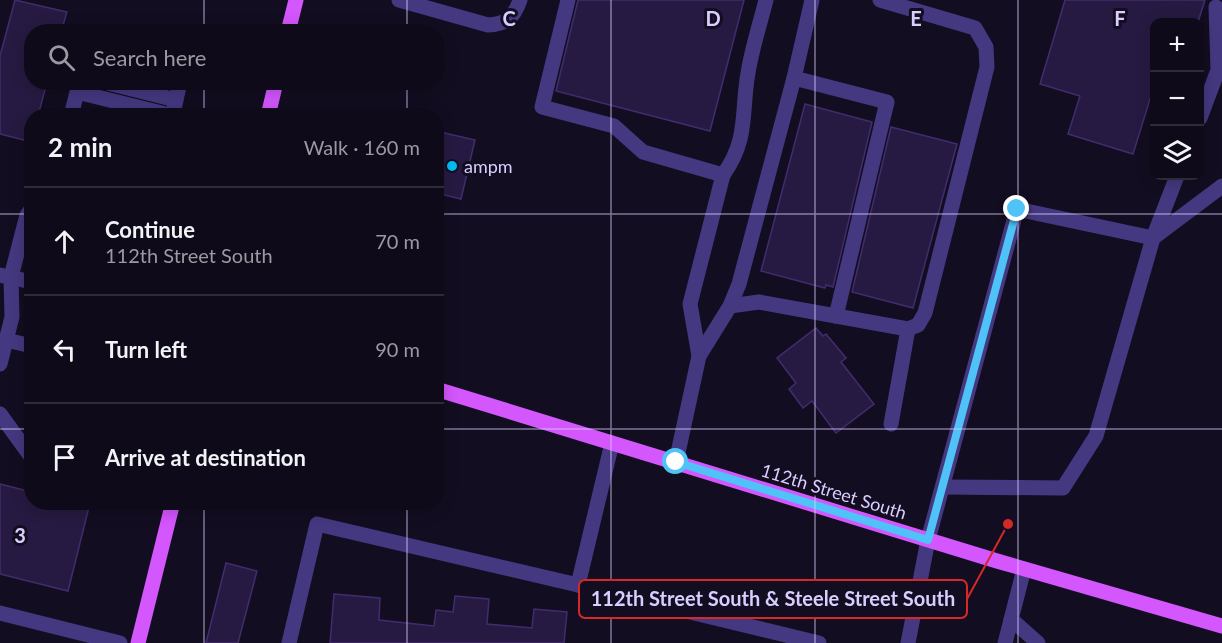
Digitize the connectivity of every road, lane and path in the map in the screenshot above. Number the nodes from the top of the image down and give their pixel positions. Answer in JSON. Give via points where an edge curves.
{"nodes":[{"id":1,"x":296,"y":0,"type":"edge"},
{"id":2,"x":399,"y":0,"type":"edge"},
{"id":3,"x":520,"y":0,"type":"edge"},
{"id":4,"x":568,"y":0,"type":"edge"},
{"id":5,"x":766,"y":0,"type":"edge"},
{"id":6,"x":812,"y":0,"type":"edge"},
{"id":7,"x":880,"y":0,"type":"edge"},
{"id":8,"x":1216,"y":7,"type":"dead end"},
{"id":9,"x":290,"y":24,"type":"edge"},
{"id":10,"x":794,"y":78,"type":"junction"},
{"id":11,"x":137,"y":90,"type":"edge"},
{"id":12,"x":178,"y":90,"type":"edge"},
{"id":13,"x":274,"y":90,"type":"edge"},
{"id":14,"x":176,"y":100,"type":"junction"},
{"id":15,"x":1204,"y":107,"type":"edge"},
{"id":16,"x":73,"y":108,"type":"edge"},
{"id":17,"x":144,"y":108,"type":"edge"},
{"id":18,"x":174,"y":108,"type":"edge"},
{"id":19,"x":270,"y":108,"type":"edge"},
{"id":20,"x":723,"y":175,"type":"junction"},
{"id":21,"x":1175,"y":180,"type":"edge"},
{"id":22,"x":1222,"y":186,"type":"edge"},
{"id":23,"x":24,"y":223,"type":"edge"},
{"id":24,"x":1153,"y":238,"type":"junction"},
{"id":25,"x":5,"y":276,"type":"edge"},
{"id":26,"x":24,"y":280,"type":"edge"},
{"id":27,"x":730,"y":306,"type":"junction"},
{"id":28,"x":836,"y":316,"type":"junction"},
{"id":29,"x":908,"y":328,"type":"junction"},
{"id":30,"x":6,"y":340,"type":"junction"},
{"id":31,"x":24,"y":344,"type":"edge"},
{"id":32,"x":699,"y":356,"type":"junction"},
{"id":33,"x":0,"y":364,"type":"edge"},
{"id":34,"x":444,"y":391,"type":"edge"},
{"id":35,"x":0,"y":414,"type":"edge"},
{"id":36,"x":891,"y":424,"type":"dead end"},
{"id":37,"x":612,"y":443,"type":"junction"},
{"id":38,"x":24,"y":447,"type":"edge"},
{"id":39,"x":676,"y":462,"type":"junction"},
{"id":40,"x":943,"y":487,"type":"junction"},
{"id":41,"x":171,"y":510,"type":"edge"},
{"id":42,"x":928,"y":540,"type":"junction"},
{"id":43,"x":1024,"y":569,"type":"junction"},
{"id":44,"x":578,"y":585,"type":"junction"},
{"id":45,"x":0,"y":613,"type":"edge"},
{"id":46,"x":1011,"y":619,"type":"junction"},
{"id":47,"x":1222,"y":626,"type":"edge"},
{"id":48,"x":120,"y":643,"type":"edge"},
{"id":49,"x":138,"y":643,"type":"edge"},
{"id":50,"x":289,"y":643,"type":"edge"},
{"id":51,"x":819,"y":643,"type":"edge"},
{"id":52,"x":908,"y":643,"type":"edge"},
{"id":53,"x":1005,"y":643,"type":"edge"},
{"id":54,"x":1038,"y":643,"type":"edge"}],
"edges":[{"from":1,"to":9,"type":"main road"},
{"from":2,"to":3,"type":"street","via":[[488,25],[511,19]]},
{"from":4,"to":20,"type":"street","via":[[542,107],[614,126],[643,152]]},
{"from":5,"to":20,"type":"street","via":[[748,74],[745,122],[733,161]]},
{"from":6,"to":10,"type":"street"},
{"from":7,"to":29,"type":"street","via":[[975,28],[986,47],[987,68],[926,313],[918,325]]},
{"from":8,"to":15,"type":"street","via":[[1218,70]]},
{"from":10,"to":27,"type":"street"},
{"from":10,"to":28,"type":"street","via":[[887,102]]},
{"from":11,"to":14,"type":"street"},
{"from":12,"to":14,"type":"street"},
{"from":13,"to":19,"type":"main road"},
{"from":14,"to":18,"type":"street"},
{"from":16,"to":17,"type":"street","via":[[77,92]]},
{"from":20,"to":32,"type":"street","via":[[690,304]]},
{"from":21,"to":24,"type":"street"},
{"from":22,"to":24,"type":"street"},
{"from":23,"to":25,"type":"street"},
{"from":24,"to":40,"type":"street","via":[[1096,436],[1063,488]]},
{"from":24,"to":40,"type":"street","via":[[1017,209]]},
{"from":25,"to":26,"type":"street"},
{"from":25,"to":30,"type":"street","via":[[12,317]]},
{"from":27,"to":28,"type":"street","via":[[759,302]]},
{"from":27,"to":32,"type":"street"},
{"from":28,"to":29,"type":"street"},
{"from":29,"to":36,"type":"street"},
{"from":30,"to":31,"type":"street"},
{"from":30,"to":33,"type":"street"},
{"from":32,"to":39,"type":"street"},
{"from":34,"to":37,"type":"main road","name":"112th Street South"},
{"from":35,"to":38,"type":"street"},
{"from":37,"to":39,"type":"main road","name":"112th Street South"},
{"from":37,"to":44,"type":"street"},
{"from":39,"to":42,"type":"main road","name":"112th Street South"},
{"from":40,"to":42,"type":"street"},
{"from":41,"to":49,"type":"main road"},
{"from":42,"to":43,"type":"main road","name":"112th Street South"},
{"from":42,"to":52,"type":"street"},
{"from":43,"to":46,"type":"street"},
{"from":43,"to":47,"type":"main road","name":"112th Street South"},
{"from":44,"to":50,"type":"street","via":[[317,524]]},
{"from":44,"to":51,"type":"street"},
{"from":45,"to":48,"type":"street"},
{"from":46,"to":53,"type":"street"},
{"from":46,"to":54,"type":"street"}]}
